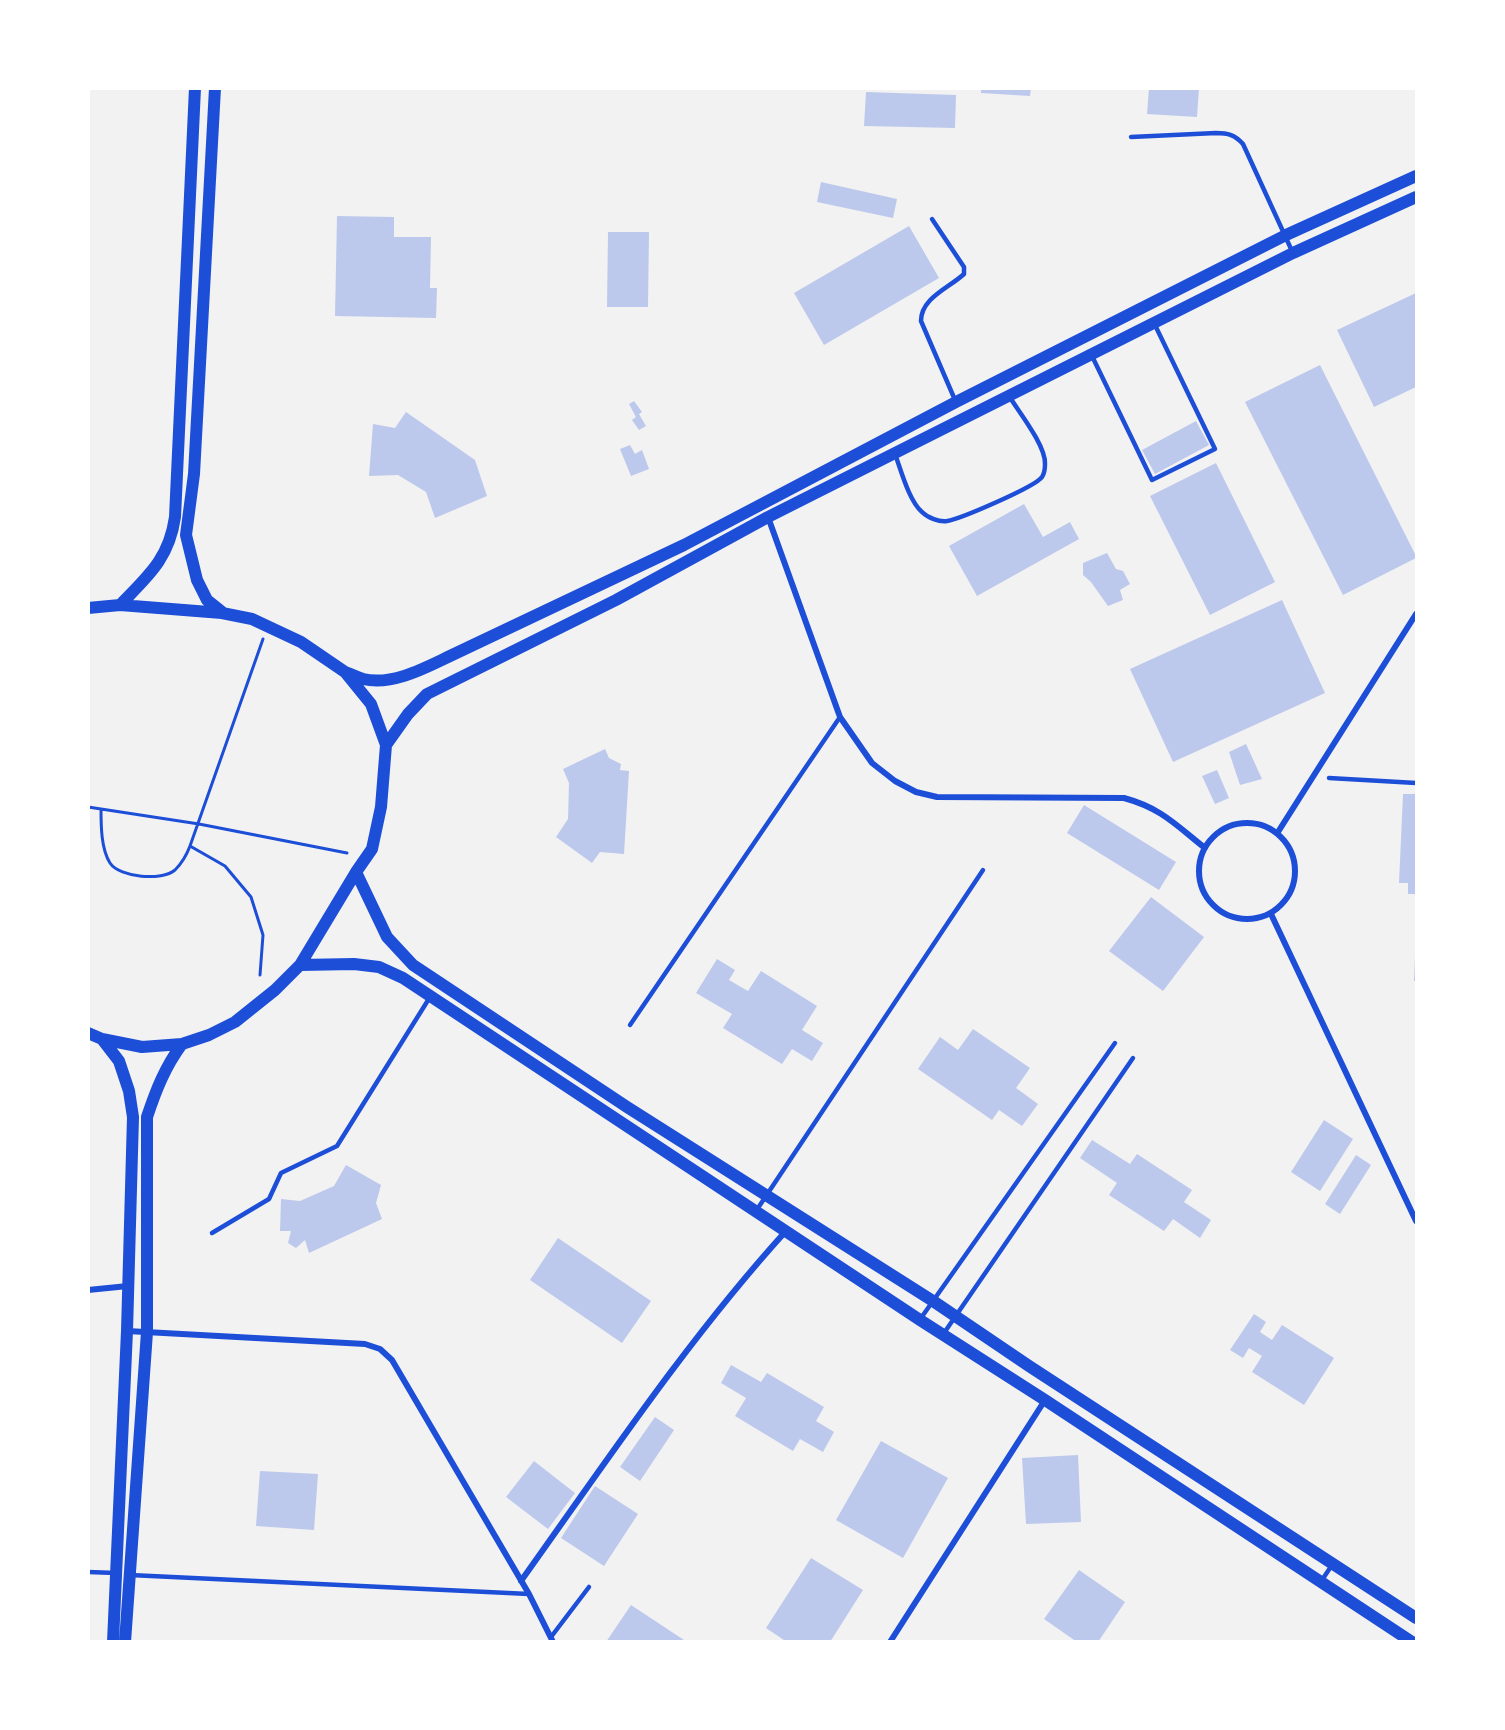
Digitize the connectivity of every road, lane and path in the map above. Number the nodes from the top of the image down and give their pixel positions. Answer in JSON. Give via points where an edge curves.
{"nodes":[{"id":1,"x":195,"y":88,"type":"edge"},
{"id":2,"x":215,"y":88,"type":"edge"},
{"id":3,"x":1131,"y":137,"type":"dead end"},
{"id":4,"x":1416,"y":177,"type":"edge"},
{"id":5,"x":1416,"y":197,"type":"edge"},
{"id":6,"x":932,"y":219,"type":"dead end"},
{"id":7,"x":1286,"y":235,"type":"junction"},
{"id":8,"x":1293,"y":254,"type":"junction"},
{"id":9,"x":1154,"y":323,"type":"junction"},
{"id":10,"x":1092,"y":355,"type":"junction"},
{"id":11,"x":1009,"y":396,"type":"junction"},
{"id":12,"x":956,"y":402,"type":"junction"},
{"id":13,"x":895,"y":453,"type":"junction"},
{"id":14,"x":768,"y":517,"type":"junction"},
{"id":15,"x":120,"y":605,"type":"junction"},
{"id":16,"x":88,"y":608,"type":"edge"},
{"id":17,"x":222,"y":613,"type":"junction"},
{"id":18,"x":1416,"y":614,"type":"edge"},
{"id":19,"x":268,"y":627,"type":"junction"},
{"id":20,"x":345,"y":672,"type":"junction"},
{"id":21,"x":840,"y":717,"type":"junction"},
{"id":22,"x":386,"y":745,"type":"junction"},
{"id":23,"x":1329,"y":778,"type":"dead end"},
{"id":24,"x":1416,"y":783,"type":"edge"},
{"id":25,"x":88,"y":807,"type":"edge"},
{"id":26,"x":101,"y":808,"type":"junction"},
{"id":27,"x":199,"y":824,"type":"junction"},
{"id":28,"x":1278,"y":832,"type":"junction"},
{"id":29,"x":190,"y":846,"type":"junction"},
{"id":30,"x":1204,"y":848,"type":"junction"},
{"id":31,"x":347,"y":853,"type":"dead end"},
{"id":32,"x":983,"y":870,"type":"dead end"},
{"id":33,"x":356,"y":872,"type":"junction"},
{"id":34,"x":1271,"y":914,"type":"junction"},
{"id":35,"x":300,"y":965,"type":"junction"},
{"id":36,"x":260,"y":975,"type":"dead end"},
{"id":37,"x":430,"y":997,"type":"junction"},
{"id":38,"x":630,"y":1025,"type":"dead end"},
{"id":39,"x":88,"y":1033,"type":"edge"},
{"id":40,"x":102,"y":1039,"type":"junction"},
{"id":41,"x":1115,"y":1043,"type":"dead end"},
{"id":42,"x":182,"y":1044,"type":"junction"},
{"id":43,"x":1133,"y":1058,"type":"dead end"},
{"id":44,"x":765,"y":1196,"type":"junction"},
{"id":45,"x":756,"y":1211,"type":"junction"},
{"id":46,"x":1416,"y":1221,"type":"edge"},
{"id":47,"x":786,"y":1231,"type":"junction"},
{"id":48,"x":212,"y":1233,"type":"dead end"},
{"id":49,"x":129,"y":1286,"type":"junction"},
{"id":50,"x":88,"y":1290,"type":"edge"},
{"id":51,"x":933,"y":1301,"type":"junction"},
{"id":52,"x":954,"y":1316,"type":"junction"},
{"id":53,"x":920,"y":1320,"type":"junction"},
{"id":54,"x":127,"y":1331,"type":"junction"},
{"id":55,"x":147,"y":1332,"type":"junction"},
{"id":56,"x":943,"y":1334,"type":"junction"},
{"id":57,"x":1046,"y":1400,"type":"junction"},
{"id":58,"x":1334,"y":1563,"type":"junction"},
{"id":59,"x":88,"y":1572,"type":"edge"},
{"id":60,"x":124,"y":1574,"type":"junction"},
{"id":61,"x":521,"y":1581,"type":"junction"},
{"id":62,"x":1320,"y":1582,"type":"junction"},
{"id":63,"x":590,"y":1587,"type":"dead end"},
{"id":64,"x":529,"y":1594,"type":"junction"},
{"id":65,"x":1416,"y":1618,"type":"edge"},
{"id":66,"x":552,"y":1639,"type":"edge"},
{"id":67,"x":113,"y":1641,"type":"edge"},
{"id":68,"x":126,"y":1641,"type":"edge"},
{"id":69,"x":890,"y":1641,"type":"edge"},
{"id":70,"x":1412,"y":1641,"type":"edge"}],
"edges":[{"from":1,"to":15,"type":"main road","via":[[176,517],[173,534],[157,567]]},
{"from":2,"to":17,"type":"main road","via":[[194,474],[186,535],[196,580],[207,600]]},
{"from":3,"to":7,"type":"lane","via":[[1216,133],[1236,136]]},
{"from":4,"to":7,"type":"main road"},
{"from":5,"to":8,"type":"main road"},
{"from":6,"to":12,"type":"lane","via":[[964,267],[964,274],[921,313]]},
{"from":7,"to":8,"type":"lane"},
{"from":7,"to":12,"type":"main road"},
{"from":8,"to":9,"type":"main road"},
{"from":9,"to":10,"type":"main road"},
{"from":9,"to":10,"type":"lane","via":[[1215,449],[1152,480]]},
{"from":10,"to":11,"type":"main road"},
{"from":11,"to":13,"type":"main road"},
{"from":11,"to":13,"type":"lane","via":[[1045,454],[1042,477],[1030,487],[946,521],[933,519],[921,512],[913,499]]},
{"from":12,"to":20,"type":"main road","via":[[684,545],[417,671],[387,680],[364,680]]},
{"from":13,"to":14,"type":"main road"},
{"from":14,"to":21,"type":"street"},
{"from":14,"to":22,"type":"main road","via":[[616,600],[427,694]]},
{"from":15,"to":16,"type":"main road"},
{"from":15,"to":17,"type":"main road"},
{"from":17,"to":19,"type":"main road"},
{"from":18,"to":28,"type":"street"},
{"from":19,"to":20,"type":"main road","via":[[301,642]]},
{"from":19,"to":27,"type":"path"},
{"from":20,"to":22,"type":"main road","via":[[371,704]]},
{"from":21,"to":30,"type":"street","via":[[872,763],[916,792],[937,797],[1124,798],[1163,813]]},
{"from":21,"to":38,"type":"lane"},
{"from":22,"to":33,"type":"main road","via":[[381,807],[372,849]]},
{"from":23,"to":24,"type":"lane"},
{"from":25,"to":26,"type":"path"},
{"from":26,"to":27,"type":"path"},
{"from":26,"to":29,"type":"path","via":[[107,854],[120,872],[155,877],[174,871]]},
{"from":27,"to":29,"type":"path"},
{"from":27,"to":31,"type":"path"},
{"from":28,"to":30,"type":"street","via":[[1260,824],[1241,823],[1223,828]]},
{"from":28,"to":34,"type":"street","via":[[1290,847],[1296,865],[1294,884],[1286,901]]},
{"from":29,"to":36,"type":"path","via":[[225,866],[251,897],[263,935]]},
{"from":30,"to":34,"type":"street","via":[[1198,877],[1204,895],[1217,910],[1234,918],[1253,920]]},
{"from":32,"to":44,"type":"lane"},
{"from":33,"to":35,"type":"main road"},
{"from":33,"to":44,"type":"main road","via":[[387,937],[413,965]]},
{"from":34,"to":46,"type":"street"},
{"from":35,"to":37,"type":"main road","via":[[379,967]]},
{"from":35,"to":42,"type":"main road","via":[[235,1022]]},
{"from":37,"to":45,"type":"main road"},
{"from":37,"to":48,"type":"lane","via":[[337,1146],[281,1173],[269,1199]]},
{"from":39,"to":40,"type":"main road"},
{"from":40,"to":42,"type":"main road","via":[[141,1047]]},
{"from":40,"to":49,"type":"main road","via":[[119,1061],[132,1117]]},
{"from":41,"to":51,"type":"lane"},
{"from":42,"to":55,"type":"main road","via":[[167,1064],[147,1117]]},
{"from":43,"to":52,"type":"lane"},
{"from":44,"to":45,"type":"lane"},
{"from":44,"to":51,"type":"main road"},
{"from":45,"to":47,"type":"main road"},
{"from":47,"to":53,"type":"main road"},
{"from":47,"to":61,"type":"street","via":[[699,1333]]},
{"from":49,"to":50,"type":"street"},
{"from":49,"to":54,"type":"main road"},
{"from":51,"to":52,"type":"main road"},
{"from":51,"to":53,"type":"lane"},
{"from":52,"to":56,"type":"lane"},
{"from":52,"to":58,"type":"main road"},
{"from":53,"to":56,"type":"main road"},
{"from":54,"to":55,"type":"street"},
{"from":54,"to":60,"type":"main road"},
{"from":55,"to":60,"type":"main road"},
{"from":55,"to":61,"type":"street","via":[[365,1344],[380,1349],[392,1360]]},
{"from":56,"to":57,"type":"main road"},
{"from":57,"to":62,"type":"main road"},
{"from":57,"to":69,"type":"street"},
{"from":58,"to":62,"type":"lane"},
{"from":58,"to":65,"type":"main road"},
{"from":59,"to":60,"type":"lane"},
{"from":60,"to":64,"type":"lane"},
{"from":60,"to":67,"type":"main road"},
{"from":60,"to":68,"type":"main road"},
{"from":61,"to":64,"type":"street"},
{"from":62,"to":70,"type":"main road"},
{"from":63,"to":66,"type":"lane"},
{"from":64,"to":66,"type":"street"}]}
